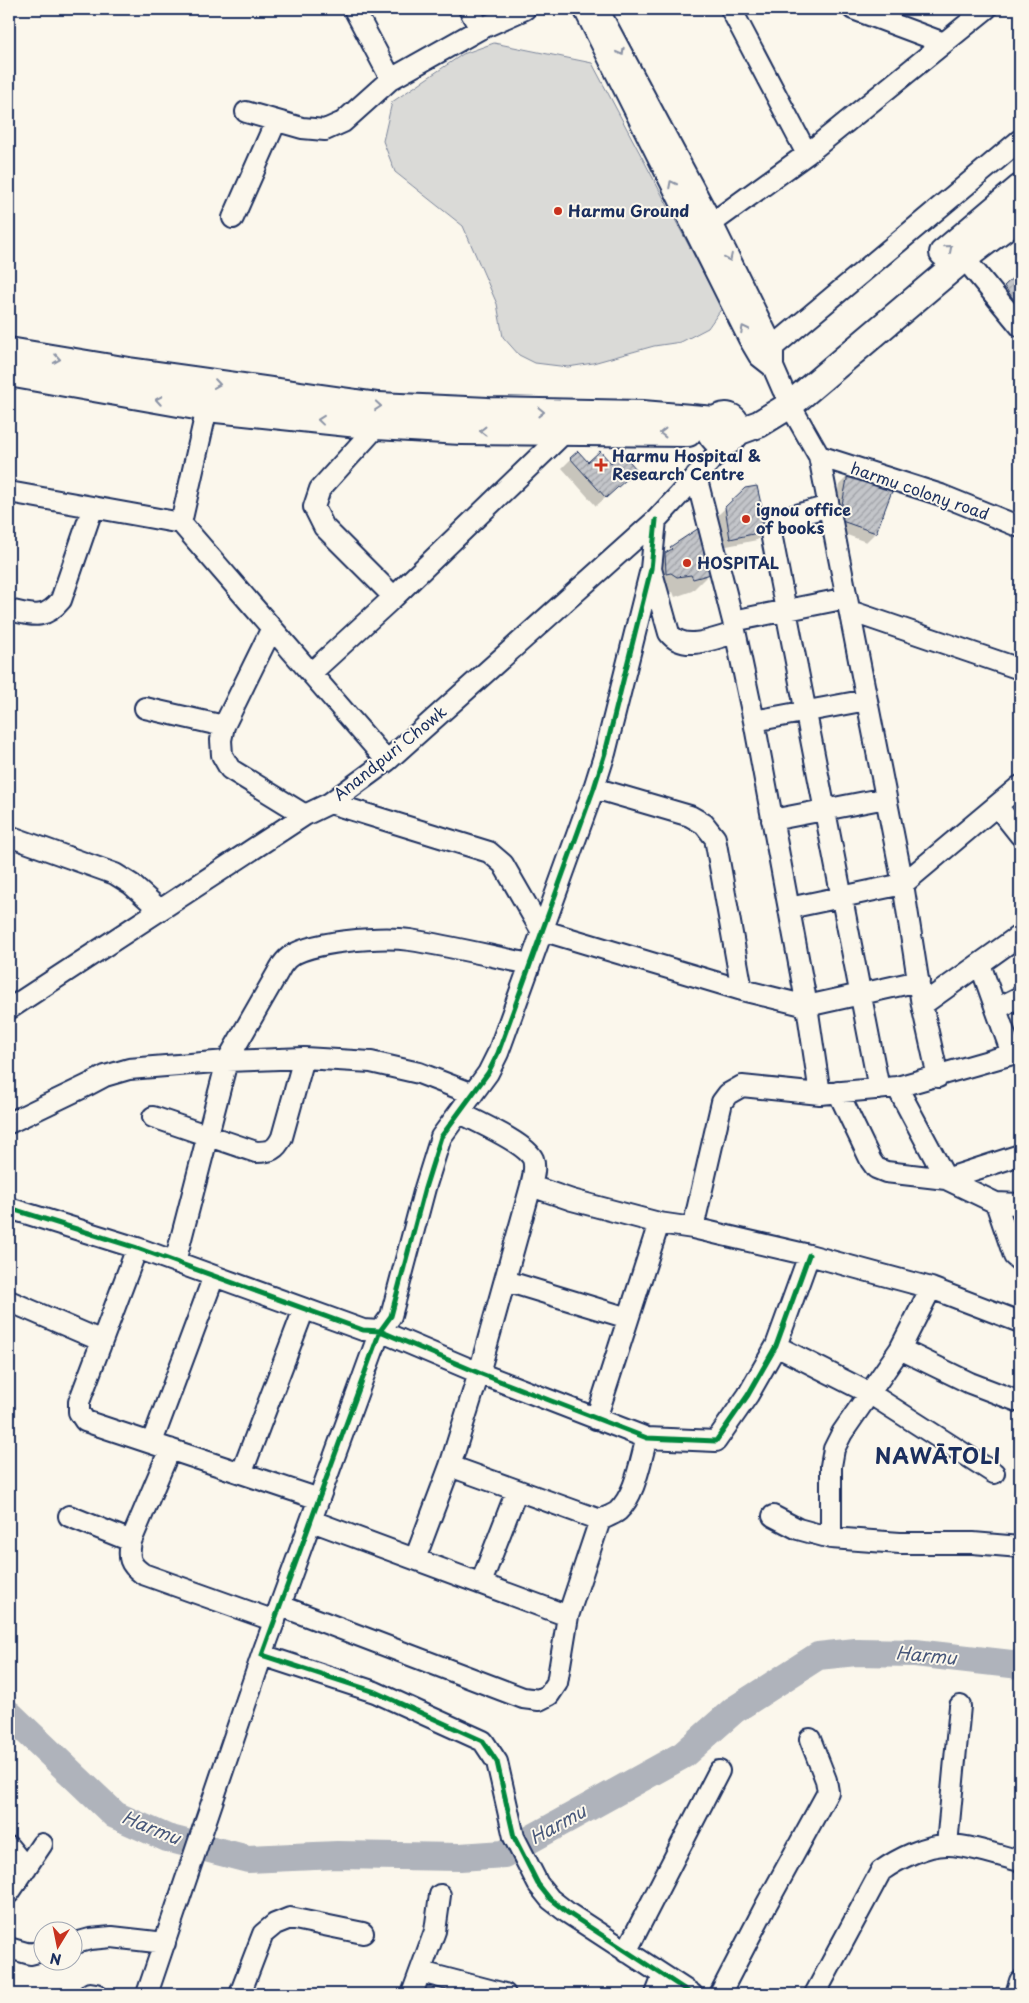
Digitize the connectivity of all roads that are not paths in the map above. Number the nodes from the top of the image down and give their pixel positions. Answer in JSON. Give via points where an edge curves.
{"nodes":[{"id":1,"x":354,"y":9,"type":"edge"},
{"id":2,"x":469,"y":9,"type":"edge"},
{"id":3,"x":525,"y":9,"type":"edge"},
{"id":4,"x":731,"y":9,"type":"edge"},
{"id":5,"x":853,"y":9,"type":"edge"},
{"id":6,"x":986,"y":9,"type":"edge"},
{"id":7,"x":593,"y":10,"type":"edge"},
{"id":8,"x":480,"y":28,"type":"junction"},
{"id":9,"x":944,"y":43,"type":"junction"},
{"id":10,"x":391,"y":79,"type":"junction"},
{"id":11,"x":246,"y":112,"type":"dead end"},
{"id":12,"x":276,"y":121,"type":"junction"},
{"id":13,"x":1020,"y":140,"type":"edge"},
{"id":14,"x":807,"y":154,"type":"junction"},
{"id":15,"x":1020,"y":188,"type":"edge"},
{"id":16,"x":1020,"y":216,"type":"edge"},
{"id":17,"x":234,"y":218,"type":"dead end"},
{"id":18,"x":712,"y":223,"type":"junction"},
{"id":19,"x":964,"y":258,"type":"junction"},
{"id":20,"x":1020,"y":326,"type":"edge"},
{"id":21,"x":9,"y":351,"type":"edge"},
{"id":22,"x":9,"y":373,"type":"edge"},
{"id":23,"x":776,"y":373,"type":"junction"},
{"id":24,"x":207,"y":408,"type":"junction"},
{"id":25,"x":377,"y":426,"type":"junction"},
{"id":26,"x":725,"y":430,"type":"junction"},
{"id":27,"x":566,"y":431,"type":"junction"},
{"id":28,"x":819,"y":456,"type":"junction"},
{"id":29,"x":696,"y":476,"type":"junction"},
{"id":30,"x":9,"y":492,"type":"edge"},
{"id":31,"x":829,"y":506,"type":"junction"},
{"id":32,"x":93,"y":507,"type":"junction"},
{"id":33,"x":656,"y":520,"type":"junction"},
{"id":34,"x":181,"y":523,"type":"junction"},
{"id":35,"x":1020,"y":527,"type":"edge"},
{"id":36,"x":651,"y":569,"type":"junction"},
{"id":37,"x":394,"y":597,"type":"junction"},
{"id":38,"x":849,"y":605,"type":"junction"},
{"id":39,"x":9,"y":610,"type":"edge"},
{"id":40,"x":786,"y":611,"type":"junction"},
{"id":41,"x":734,"y":627,"type":"junction"},
{"id":42,"x":272,"y":628,"type":"junction"},
{"id":43,"x":1020,"y":669,"type":"edge"},
{"id":44,"x":311,"y":673,"type":"junction"},
{"id":45,"x":867,"y":700,"type":"junction"},
{"id":46,"x":145,"y":708,"type":"dead end"},
{"id":47,"x":805,"y":711,"type":"junction"},
{"id":48,"x":754,"y":721,"type":"junction"},
{"id":49,"x":224,"y":726,"type":"junction"},
{"id":50,"x":387,"y":761,"type":"junction"},
{"id":51,"x":1020,"y":786,"type":"edge"},
{"id":52,"x":594,"y":788,"type":"junction"},
{"id":53,"x":886,"y":798,"type":"junction"},
{"id":54,"x":330,"y":803,"type":"junction"},
{"id":55,"x":997,"y":806,"type":"junction"},
{"id":56,"x":824,"y":810,"type":"junction"},
{"id":57,"x":304,"y":815,"type":"junction"},
{"id":58,"x":772,"y":820,"type":"junction"},
{"id":59,"x":1020,"y":835,"type":"edge"},
{"id":60,"x":9,"y":836,"type":"edge"},
{"id":61,"x":903,"y":884,"type":"junction"},
{"id":62,"x":841,"y":897,"type":"junction"},
{"id":63,"x":789,"y":908,"type":"junction"},
{"id":64,"x":160,"y":910,"type":"junction"},
{"id":65,"x":542,"y":930,"type":"junction"},
{"id":66,"x":1020,"y":935,"type":"edge"},
{"id":67,"x":530,"y":964,"type":"junction"},
{"id":68,"x":980,"y":964,"type":"junction"},
{"id":69,"x":919,"y":981,"type":"junction"},
{"id":70,"x":742,"y":990,"type":"junction"},
{"id":71,"x":860,"y":994,"type":"junction"},
{"id":72,"x":1020,"y":998,"type":"edge"},
{"id":73,"x":922,"y":1005,"type":"junction"},
{"id":74,"x":807,"y":1006,"type":"junction"},
{"id":75,"x":9,"y":1009,"type":"edge"},
{"id":76,"x":996,"y":1009,"type":"junction"},
{"id":77,"x":1016,"y":1053,"type":"edge"},
{"id":78,"x":304,"y":1058,"type":"junction"},
{"id":79,"x":227,"y":1061,"type":"junction"},
{"id":80,"x":938,"y":1077,"type":"junction"},
{"id":81,"x":888,"y":1088,"type":"junction"},
{"id":82,"x":829,"y":1093,"type":"junction"},
{"id":83,"x":473,"y":1094,"type":"junction"},
{"id":84,"x":460,"y":1113,"type":"junction"},
{"id":85,"x":152,"y":1117,"type":"dead end"},
{"id":86,"x":9,"y":1123,"type":"edge"},
{"id":87,"x":208,"y":1136,"type":"junction"},
{"id":88,"x":1020,"y":1155,"type":"edge"},
{"id":89,"x":946,"y":1178,"type":"junction"},
{"id":90,"x":531,"y":1186,"type":"junction"},
{"id":91,"x":996,"y":1203,"type":"junction"},
{"id":92,"x":1020,"y":1204,"type":"edge"},
{"id":93,"x":10,"y":1211,"type":"edge"},
{"id":94,"x":659,"y":1223,"type":"junction"},
{"id":95,"x":693,"y":1228,"type":"junction"},
{"id":96,"x":137,"y":1248,"type":"junction"},
{"id":97,"x":809,"y":1255,"type":"junction"},
{"id":98,"x":1020,"y":1261,"type":"edge"},
{"id":99,"x":175,"y":1262,"type":"junction"},
{"id":100,"x":214,"y":1276,"type":"junction"},
{"id":101,"x":506,"y":1280,"type":"junction"},
{"id":102,"x":931,"y":1288,"type":"junction"},
{"id":103,"x":9,"y":1301,"type":"edge"},
{"id":104,"x":304,"y":1308,"type":"junction"},
{"id":105,"x":628,"y":1318,"type":"junction"},
{"id":106,"x":1020,"y":1322,"type":"edge"},
{"id":107,"x":380,"y":1331,"type":"junction"},
{"id":108,"x":102,"y":1341,"type":"junction"},
{"id":109,"x":776,"y":1346,"type":"junction"},
{"id":110,"x":900,"y":1349,"type":"junction"},
{"id":111,"x":479,"y":1373,"type":"junction"},
{"id":112,"x":869,"y":1393,"type":"junction"},
{"id":113,"x":1020,"y":1402,"type":"edge"},
{"id":114,"x":596,"y":1419,"type":"junction"},
{"id":115,"x":646,"y":1438,"type":"junction"},
{"id":116,"x":161,"y":1445,"type":"junction"},
{"id":117,"x":450,"y":1466,"type":"junction"},
{"id":118,"x":242,"y":1472,"type":"junction"},
{"id":119,"x":994,"y":1472,"type":"dead end"},
{"id":120,"x":517,"y":1490,"type":"junction"},
{"id":121,"x":320,"y":1499,"type":"junction"},
{"id":122,"x":69,"y":1516,"type":"dead end"},
{"id":123,"x":773,"y":1516,"type":"dead end"},
{"id":124,"x":600,"y":1520,"type":"junction"},
{"id":125,"x":312,"y":1521,"type":"junction"},
{"id":126,"x":832,"y":1538,"type":"junction"},
{"id":127,"x":131,"y":1541,"type":"junction"},
{"id":128,"x":1020,"y":1548,"type":"edge"},
{"id":129,"x":415,"y":1559,"type":"junction"},
{"id":130,"x":481,"y":1584,"type":"junction"},
{"id":131,"x":278,"y":1614,"type":"junction"},
{"id":132,"x":568,"y":1616,"type":"junction"},
{"id":133,"x":262,"y":1655,"type":"junction"},
{"id":134,"x":960,"y":1706,"type":"dead end"},
{"id":135,"x":810,"y":1739,"type":"dead end"},
{"id":136,"x":719,"y":1772,"type":"dead end"},
{"id":137,"x":42,"y":1844,"type":"dead end"},
{"id":138,"x":948,"y":1845,"type":"junction"},
{"id":139,"x":9,"y":1847,"type":"edge"},
{"id":140,"x":1020,"y":1861,"type":"edge"},
{"id":141,"x":26,"y":1868,"type":"junction"},
{"id":142,"x":9,"y":1893,"type":"edge"},
{"id":143,"x":440,"y":1895,"type":"dead end"},
{"id":144,"x":363,"y":1933,"type":"dead end"},
{"id":145,"x":82,"y":1942,"type":"edge"},
{"id":146,"x":165,"y":1943,"type":"junction"},
{"id":147,"x":9,"y":1948,"type":"edge"},
{"id":148,"x":626,"y":1952,"type":"junction"},
{"id":149,"x":32,"y":1954,"type":"edge"},
{"id":150,"x":421,"y":1972,"type":"junction"},
{"id":151,"x":1020,"y":1981,"type":"edge"},
{"id":152,"x":659,"y":1985,"type":"edge"},
{"id":153,"x":147,"y":1994,"type":"edge"},
{"id":154,"x":240,"y":1994,"type":"edge"},
{"id":155,"x":412,"y":1994,"type":"edge"},
{"id":156,"x":505,"y":1994,"type":"edge"},
{"id":157,"x":692,"y":1994,"type":"edge"},
{"id":158,"x":720,"y":1994,"type":"edge"},
{"id":159,"x":815,"y":1994,"type":"edge"},
{"id":160,"x":1016,"y":1994,"type":"edge"}],
"edges":[{"from":1,"to":10,"type":"street"},
{"from":2,"to":8,"type":"street"},
{"from":3,"to":8,"type":"street"},
{"from":4,"to":14,"type":"street"},
{"from":5,"to":9,"type":"street"},
{"from":6,"to":9,"type":"street"},
{"from":7,"to":18,"type":"street","one_way":true},
{"from":23,"to":7,"type":"street","one_way":true},
{"from":8,"to":10,"type":"street"},
{"from":9,"to":14,"type":"street"},
{"from":10,"to":12,"type":"street","via":[[343,122],[325,130]]},
{"from":11,"to":12,"type":"street"},
{"from":12,"to":17,"type":"street"},
{"from":13,"to":23,"type":"street"},
{"from":14,"to":18,"type":"street"},
{"from":23,"to":15,"type":"main road","one_way":true},
{"from":16,"to":19,"type":"main road"},
{"from":18,"to":23,"type":"street","one_way":true},
{"from":19,"to":20,"type":"street"},
{"from":19,"to":23,"type":"main road"},
{"from":21,"to":26,"type":"main road","one_way":true,"via":[[378,406],[642,414]]},
{"from":24,"to":22,"type":"main road","one_way":true},
{"from":23,"to":26,"type":"main road","via":[[759,424]]},
{"from":23,"to":28,"type":"street"},
{"from":25,"to":24,"type":"main road","one_way":true},
{"from":24,"to":34,"type":"street"},
{"from":27,"to":25,"type":"main road","one_way":true,"via":[[462,431]]},
{"from":25,"to":37,"type":"street","via":[[320,489],[314,507],[324,527]]},
{"from":26,"to":27,"type":"main road","one_way":true},
{"from":26,"to":29,"type":"street","name":"Anandpuri Chowk"},
{"from":27,"to":37,"type":"street"},
{"from":28,"to":31,"type":"street"},
{"from":28,"to":35,"type":"street","name":"harmu colony road","via":[[941,495]]},
{"from":29,"to":33,"type":"street","name":"Anandpuri Chowk"},
{"from":29,"to":41,"type":"street"},
{"from":30,"to":32,"type":"street"},
{"from":31,"to":38,"type":"street"},
{"from":31,"to":40,"type":"street","via":[[776,521],[772,527],[770,533]]},
{"from":32,"to":34,"type":"street"},
{"from":32,"to":39,"type":"street","via":[[61,600],[52,611],[39,616]]},
{"from":33,"to":36,"type":"street"},
{"from":33,"to":50,"type":"street","name":"Anandpuri Chowk"},
{"from":34,"to":42,"type":"street"},
{"from":36,"to":41,"type":"street","via":[[669,633],[675,641],[687,644]]},
{"from":36,"to":52,"type":"street","via":[[606,753]]},
{"from":37,"to":44,"type":"street"},
{"from":38,"to":40,"type":"street"},
{"from":38,"to":43,"type":"street"},
{"from":38,"to":45,"type":"street"},
{"from":40,"to":41,"type":"street"},
{"from":40,"to":47,"type":"street"},
{"from":41,"to":48,"type":"street"},
{"from":42,"to":44,"type":"street"},
{"from":42,"to":49,"type":"street"},
{"from":44,"to":50,"type":"street"},
{"from":45,"to":47,"type":"street"},
{"from":45,"to":53,"type":"street"},
{"from":46,"to":49,"type":"street"},
{"from":47,"to":48,"type":"street"},
{"from":47,"to":56,"type":"street"},
{"from":48,"to":58,"type":"street"},
{"from":49,"to":57,"type":"street","via":[[222,755],[230,769]]},
{"from":50,"to":54,"type":"street","name":"Anandpuri Chowk"},
{"from":51,"to":55,"type":"street"},
{"from":52,"to":65,"type":"street"},
{"from":52,"to":70,"type":"street","via":[[690,816],[710,831],[715,838]]},
{"from":53,"to":56,"type":"street"},
{"from":53,"to":61,"type":"street"},
{"from":54,"to":57,"type":"street","name":"Anandpuri Chowk"},
{"from":54,"to":65,"type":"street","via":[[489,852],[502,864]]},
{"from":55,"to":59,"type":"street"},
{"from":55,"to":61,"type":"street"},
{"from":56,"to":58,"type":"street"},
{"from":56,"to":62,"type":"street"},
{"from":57,"to":64,"type":"street","name":"Anandpuri Chowk"},
{"from":58,"to":63,"type":"street"},
{"from":60,"to":64,"type":"street","via":[[114,874],[131,884]]},
{"from":61,"to":62,"type":"street"},
{"from":61,"to":69,"type":"street"},
{"from":62,"to":63,"type":"street"},
{"from":62,"to":71,"type":"street"},
{"from":63,"to":74,"type":"street"},
{"from":64,"to":75,"type":"street","name":"Anandpuri Chowk"},
{"from":65,"to":67,"type":"street"},
{"from":65,"to":70,"type":"street"},
{"from":66,"to":68,"type":"street"},
{"from":67,"to":79,"type":"street","via":[[408,940],[365,939],[305,950],[282,965]]},
{"from":67,"to":83,"type":"street","via":[[498,1052]]},
{"from":68,"to":73,"type":"street"},
{"from":68,"to":76,"type":"street"},
{"from":69,"to":71,"type":"street"},
{"from":69,"to":73,"type":"street"},
{"from":70,"to":74,"type":"street"},
{"from":71,"to":74,"type":"street"},
{"from":71,"to":81,"type":"street"},
{"from":72,"to":76,"type":"street"},
{"from":73,"to":80,"type":"street"},
{"from":74,"to":82,"type":"street"},
{"from":76,"to":77,"type":"street"},
{"from":77,"to":80,"type":"street"},
{"from":78,"to":79,"type":"street"},
{"from":78,"to":83,"type":"street","via":[[378,1063]]},
{"from":78,"to":87,"type":"street","via":[[278,1147],[269,1152],[256,1152]]},
{"from":79,"to":86,"type":"street","via":[[121,1071]]},
{"from":79,"to":87,"type":"street"},
{"from":80,"to":81,"type":"street"},
{"from":81,"to":82,"type":"street"},
{"from":81,"to":89,"type":"street"},
{"from":82,"to":89,"type":"street","via":[[876,1168],[886,1172]]},
{"from":82,"to":95,"type":"street","via":[[742,1086],[728,1094],[722,1102]]},
{"from":83,"to":84,"type":"street"},
{"from":84,"to":90,"type":"street","via":[[525,1147],[533,1159],[535,1172]]},
{"from":84,"to":107,"type":"street","via":[[441,1136],[391,1316]]},
{"from":85,"to":87,"type":"street"},
{"from":87,"to":99,"type":"street"},
{"from":88,"to":89,"type":"street"},
{"from":89,"to":91,"type":"street"},
{"from":90,"to":94,"type":"street"},
{"from":90,"to":101,"type":"street"},
{"from":91,"to":92,"type":"street"},
{"from":91,"to":98,"type":"street","via":[[1014,1256]]},
{"from":93,"to":96,"type":"street"},
{"from":94,"to":95,"type":"street"},
{"from":94,"to":105,"type":"street"},
{"from":95,"to":97,"type":"street"},
{"from":96,"to":99,"type":"street"},
{"from":96,"to":108,"type":"street"},
{"from":97,"to":102,"type":"street"},
{"from":97,"to":109,"type":"street"},
{"from":99,"to":100,"type":"street"},
{"from":100,"to":104,"type":"street"},
{"from":100,"to":116,"type":"street"},
{"from":101,"to":105,"type":"street"},
{"from":101,"to":111,"type":"street"},
{"from":102,"to":106,"type":"street"},
{"from":102,"to":110,"type":"street"},
{"from":103,"to":108,"type":"street"},
{"from":104,"to":107,"type":"street","via":[[363,1330]]},
{"from":104,"to":118,"type":"street"},
{"from":105,"to":114,"type":"street"},
{"from":107,"to":111,"type":"street"},
{"from":107,"to":121,"type":"street"},
{"from":108,"to":116,"type":"street","via":[[79,1402],[79,1412],[85,1421]]},
{"from":109,"to":112,"type":"street"},
{"from":109,"to":115,"type":"street","via":[[716,1441]]},
{"from":110,"to":112,"type":"street"},
{"from":110,"to":113,"type":"street","via":[[970,1383]]},
{"from":111,"to":114,"type":"street"},
{"from":111,"to":117,"type":"street"},
{"from":112,"to":119,"type":"street"},
{"from":112,"to":126,"type":"street","via":[[834,1449]]},
{"from":114,"to":115,"type":"street"},
{"from":115,"to":124,"type":"street","via":[[625,1502],[616,1513]]},
{"from":116,"to":118,"type":"street"},
{"from":116,"to":127,"type":"street"},
{"from":117,"to":120,"type":"street"},
{"from":117,"to":129,"type":"street"},
{"from":118,"to":121,"type":"street"},
{"from":120,"to":124,"type":"street"},
{"from":120,"to":130,"type":"street"},
{"from":121,"to":125,"type":"street"},
{"from":122,"to":127,"type":"street"},
{"from":123,"to":126,"type":"street","via":[[798,1530]]},
{"from":124,"to":132,"type":"street"},
{"from":125,"to":129,"type":"street"},
{"from":125,"to":131,"type":"street"},
{"from":126,"to":128,"type":"street"},
{"from":127,"to":131,"type":"street","via":[[129,1555],[133,1567],[143,1574]]},
{"from":129,"to":130,"type":"street"},
{"from":130,"to":132,"type":"street"},
{"from":131,"to":132,"type":"street","via":[[523,1698],[538,1700],[550,1695],[556,1683]]},
{"from":131,"to":133,"type":"street"},
{"from":133,"to":146,"type":"street"},
{"from":133,"to":148,"type":"street","via":[[375,1692],[483,1741],[497,1762],[514,1837],[538,1884],[568,1913]]},
{"from":134,"to":138,"type":"street"},
{"from":135,"to":158,"type":"street","via":[[828,1792]]},
{"from":136,"to":148,"type":"street"},
{"from":137,"to":141,"type":"street"},
{"from":138,"to":140,"type":"street"},
{"from":138,"to":159,"type":"street","via":[[898,1859],[881,1871]]},
{"from":139,"to":141,"type":"street"},
{"from":141,"to":142,"type":"street"},
{"from":143,"to":150,"type":"street","via":[[435,1931]]},
{"from":144,"to":154,"type":"street","via":[[290,1918],[275,1924],[263,1934]]},
{"from":145,"to":146,"type":"street","via":[[112,1937]]},
{"from":146,"to":153,"type":"street"},
{"from":147,"to":149,"type":"street"},
{"from":148,"to":152,"type":"street"},
{"from":150,"to":155,"type":"street"},
{"from":150,"to":156,"type":"street"},
{"from":151,"to":160,"type":"street"},
{"from":152,"to":157,"type":"street"}]}
